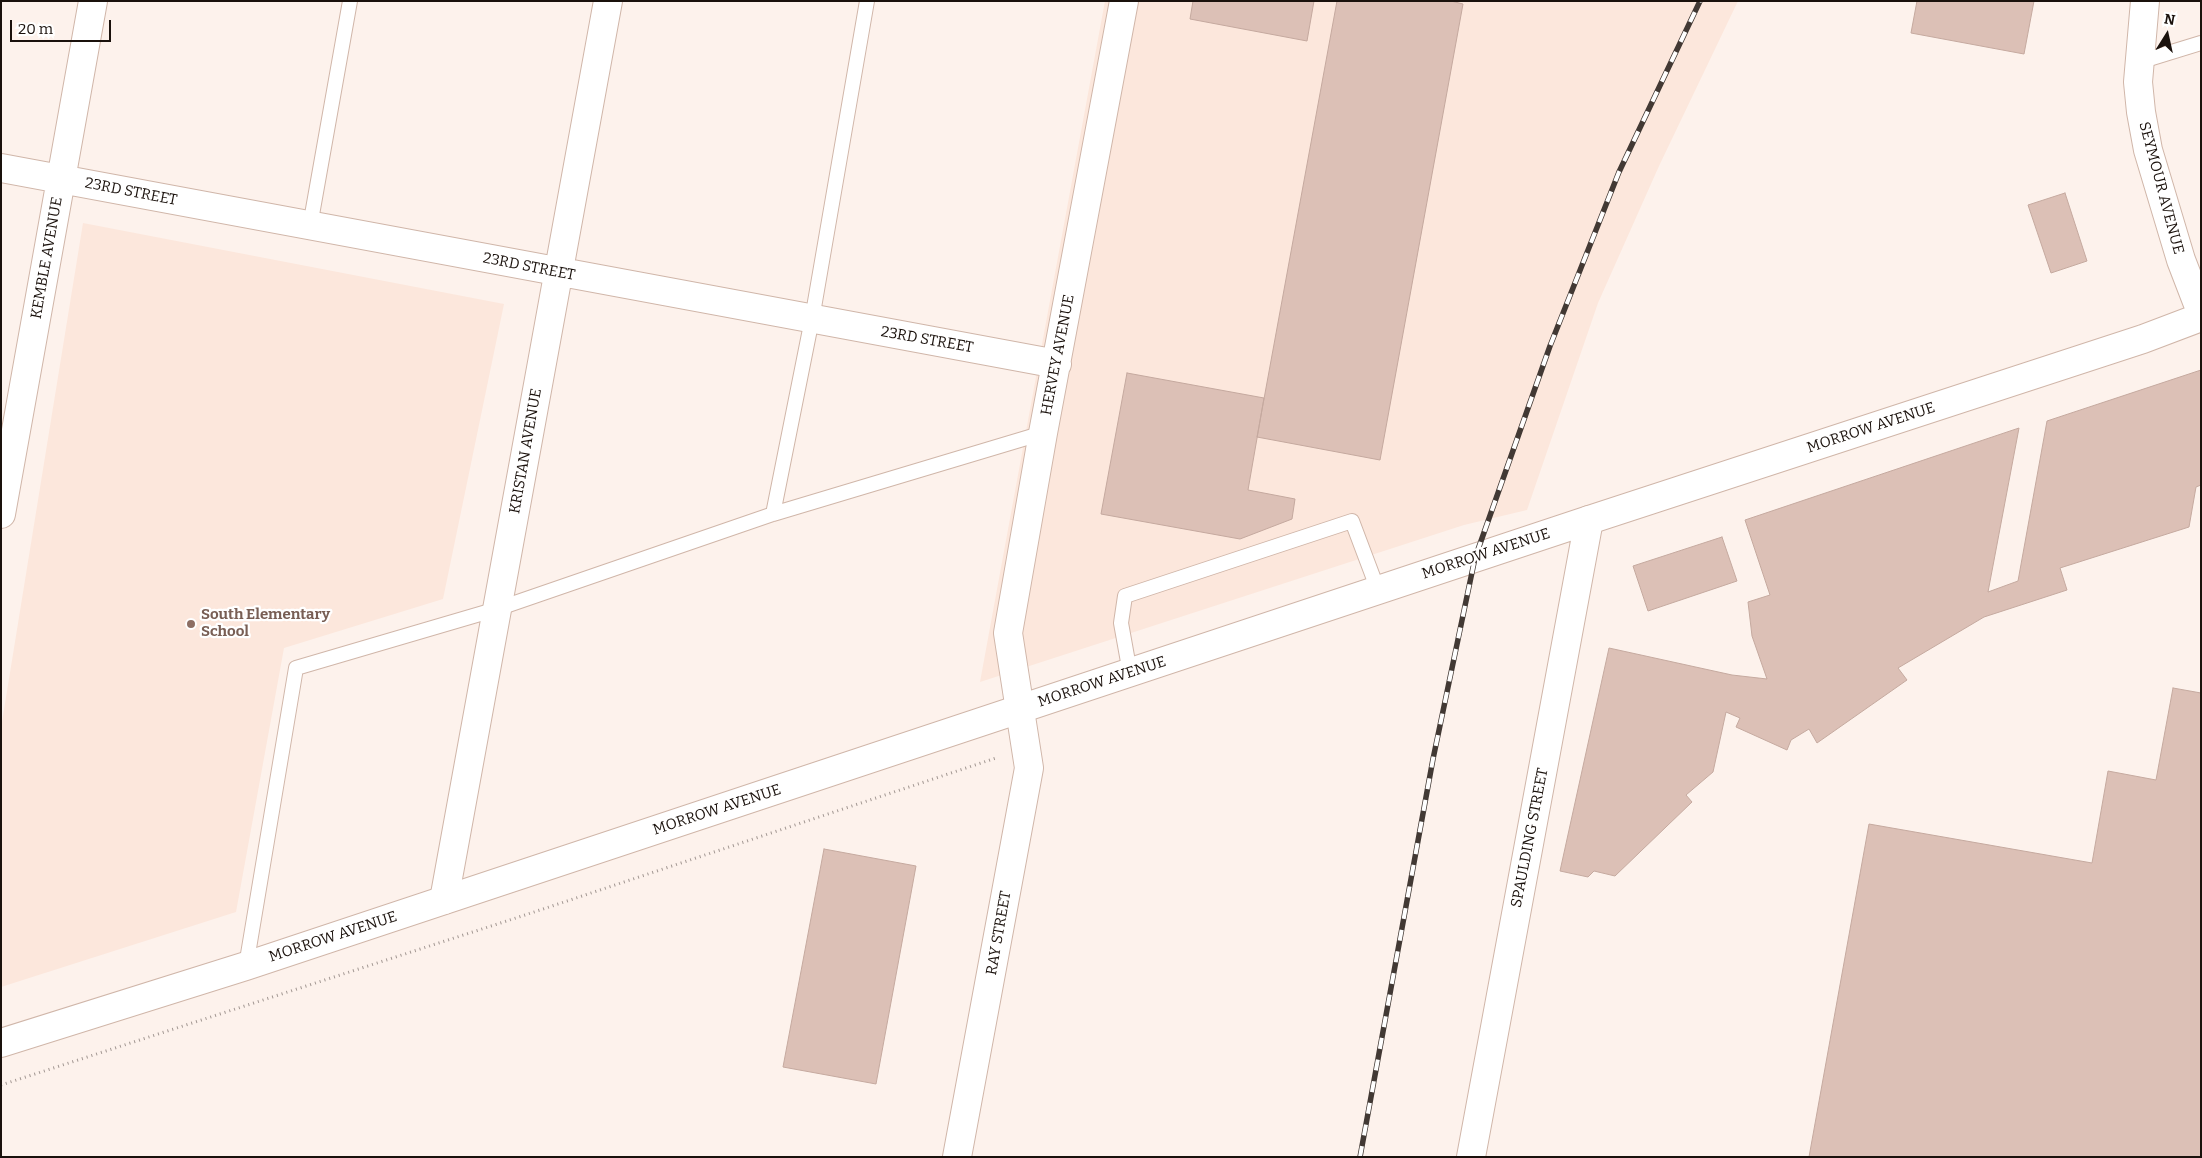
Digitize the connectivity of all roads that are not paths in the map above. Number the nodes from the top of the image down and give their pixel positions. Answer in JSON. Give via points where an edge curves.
{"nodes":[{"id":1,"x":93,"y":1,"type":"edge"},
{"id":2,"x":350,"y":1,"type":"edge"},
{"id":3,"x":608,"y":1,"type":"edge"},
{"id":4,"x":866,"y":1,"type":"edge"},
{"id":5,"x":1124,"y":1,"type":"edge"},
{"id":6,"x":2145,"y":1,"type":"edge"},
{"id":7,"x":2201,"y":43,"type":"edge"},
{"id":8,"x":2139,"y":62,"type":"junction"},
{"id":9,"x":1,"y":168,"type":"edge"},
{"id":10,"x":61,"y":179,"type":"junction"},
{"id":11,"x":310,"y":226,"type":"junction"},
{"id":12,"x":558,"y":272,"type":"junction"},
{"id":13,"x":2201,"y":312,"type":"edge"},
{"id":14,"x":2201,"y":317,"type":"edge"},
{"id":15,"x":812,"y":319,"type":"junction"},
{"id":16,"x":1057,"y":364,"type":"junction"},
{"id":17,"x":1043,"y":433,"type":"junction"},
{"id":18,"x":1,"y":514,"type":"edge"},
{"id":19,"x":773,"y":514,"type":"junction"},
{"id":20,"x":1589,"y":520,"type":"junction"},
{"id":21,"x":1378,"y":590,"type":"junction"},
{"id":22,"x":497,"y":609,"type":"junction"},
{"id":23,"x":1130,"y":673,"type":"junction"},
{"id":24,"x":1020,"y":709,"type":"junction"},
{"id":25,"x":444,"y":900,"type":"junction"},
{"id":26,"x":246,"y":966,"type":"junction"},
{"id":27,"x":1,"y":1043,"type":"edge"},
{"id":28,"x":957,"y":1157,"type":"edge"},
{"id":29,"x":1471,"y":1157,"type":"edge"}],
"edges":[{"from":1,"to":10,"type":"street","name":"KEMBLE AVENUE"},
{"from":2,"to":11,"type":"lane"},
{"from":3,"to":12,"type":"street","name":"KRISTAN AVENUE"},
{"from":4,"to":15,"type":"lane"},
{"from":5,"to":16,"type":"street","name":"HERVEY AVENUE"},
{"from":6,"to":8,"type":"street","name":"SEYMOUR AVENUE"},
{"from":7,"to":8,"type":"lane"},
{"from":8,"to":13,"type":"street","name":"SEYMOUR AVENUE","via":[[2141,112],[2148,150],[2181,260]]},
{"from":9,"to":10,"type":"street","name":"23RD STREET"},
{"from":10,"to":11,"type":"street","name":"23RD STREET"},
{"from":10,"to":18,"type":"street","name":"KEMBLE AVENUE"},
{"from":11,"to":12,"type":"street","name":"23RD STREET"},
{"from":12,"to":15,"type":"street","name":"23RD STREET"},
{"from":12,"to":22,"type":"street","name":"KRISTAN AVENUE"},
{"from":14,"to":20,"type":"street","name":"MORROW AVENUE","via":[[2134,342]]},
{"from":15,"to":16,"type":"street","name":"23RD STREET"},
{"from":15,"to":19,"type":"lane"},
{"from":16,"to":17,"type":"street","name":"HERVEY AVENUE"},
{"from":17,"to":19,"type":"lane"},
{"from":17,"to":24,"type":"street","name":"HERVEY AVENUE","via":[[1008,633]]},
{"from":19,"to":22,"type":"lane"},
{"from":20,"to":21,"type":"street","name":"MORROW AVENUE"},
{"from":20,"to":29,"type":"street","name":"SPAULDING STREET"},
{"from":21,"to":23,"type":"street","name":"MORROW AVENUE"},
{"from":21,"to":23,"type":"lane","via":[[1352,521],[1125,596],[1121,623]]},
{"from":22,"to":25,"type":"street","name":"KRISTAN AVENUE"},
{"from":22,"to":26,"type":"lane","via":[[296,668]]},
{"from":23,"to":24,"type":"street","name":"MORROW AVENUE"},
{"from":24,"to":25,"type":"street","name":"MORROW AVENUE"},
{"from":24,"to":28,"type":"street","name":"RAY STREET","via":[[1029,768]]},
{"from":25,"to":26,"type":"street","name":"MORROW AVENUE"},
{"from":26,"to":27,"type":"street","name":"MORROW AVENUE"}]}
